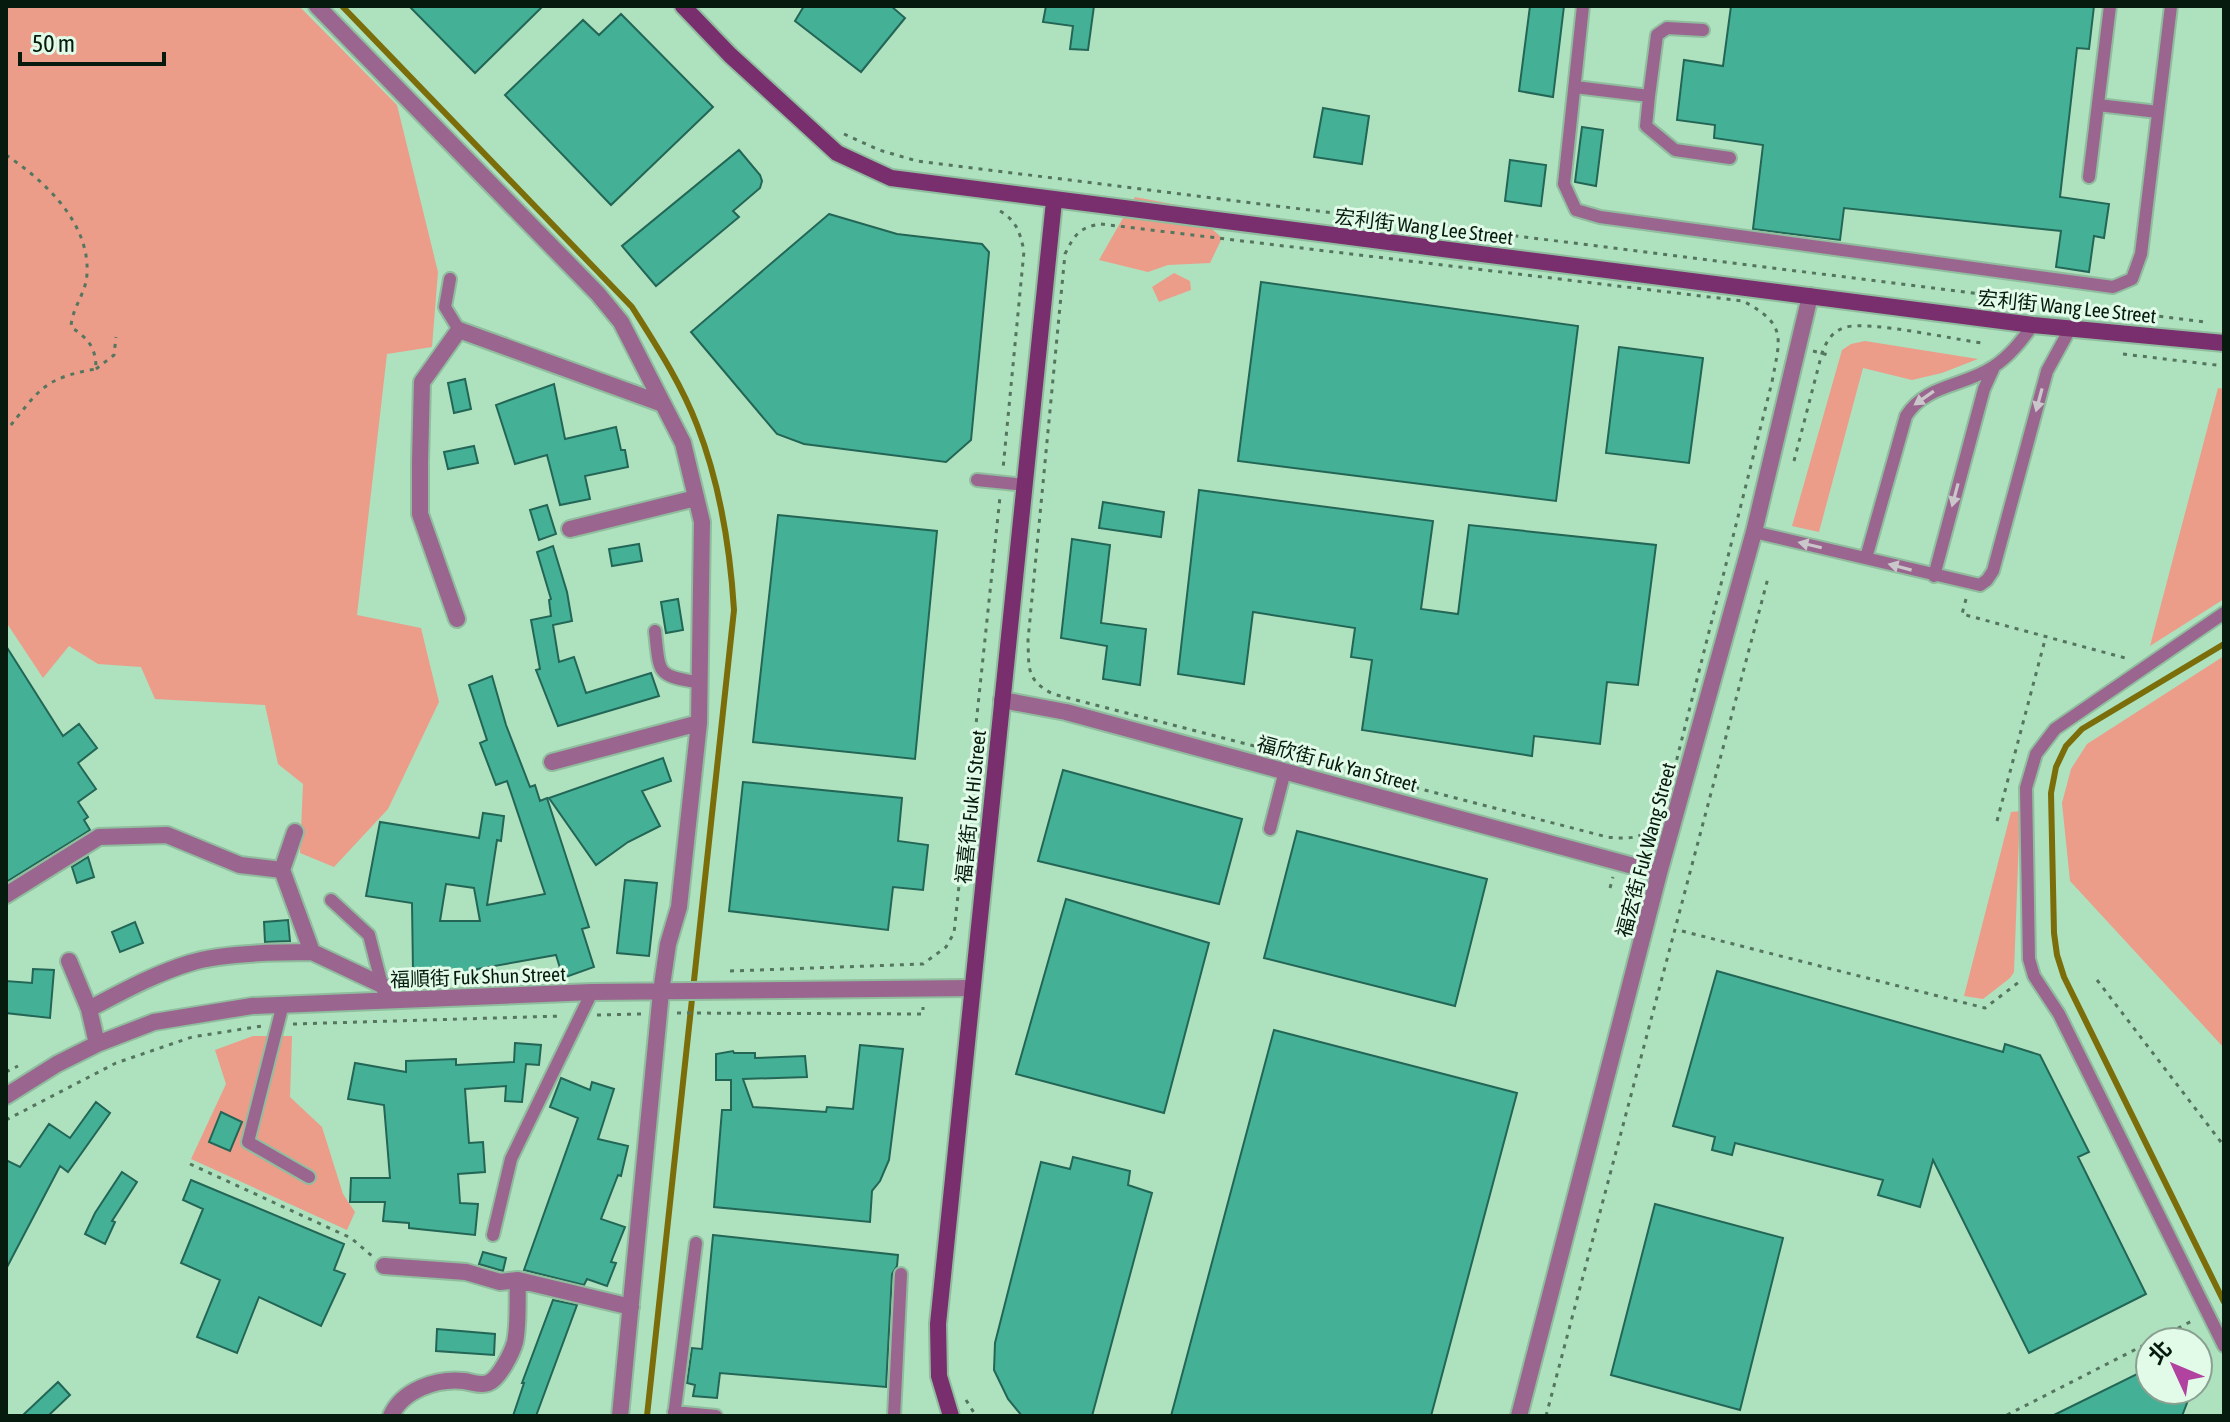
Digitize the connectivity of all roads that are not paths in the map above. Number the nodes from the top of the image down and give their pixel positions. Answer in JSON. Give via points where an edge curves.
{"nodes":[{"id":1,"x":317,"y":6,"type":"edge"},
{"id":2,"x":683,"y":6,"type":"edge"},
{"id":3,"x":1583,"y":6,"type":"edge"},
{"id":4,"x":2110,"y":6,"type":"edge"},
{"id":5,"x":2171,"y":6,"type":"edge"},
{"id":6,"x":1703,"y":30,"type":"dead end"},
{"id":7,"x":1575,"y":87,"type":"junction"},
{"id":8,"x":1649,"y":96,"type":"junction"},
{"id":9,"x":2098,"y":105,"type":"junction"},
{"id":10,"x":2158,"y":112,"type":"junction"},
{"id":11,"x":1730,"y":158,"type":"dead end"},
{"id":12,"x":2089,"y":177,"type":"dead end"},
{"id":13,"x":1054,"y":201,"type":"junction"},
{"id":14,"x":450,"y":279,"type":"dead end"},
{"id":15,"x":1810,"y":296,"type":"junction"},
{"id":16,"x":2033,"y":325,"type":"junction"},
{"id":17,"x":2070,"y":329,"type":"junction"},
{"id":18,"x":459,"y":330,"type":"junction"},
{"id":19,"x":2224,"y":343,"type":"edge"},
{"id":20,"x":1994,"y":367,"type":"junction"},
{"id":21,"x":663,"y":404,"type":"junction"},
{"id":22,"x":977,"y":480,"type":"dead end"},
{"id":23,"x":1025,"y":485,"type":"junction"},
{"id":24,"x":696,"y":498,"type":"junction"},
{"id":25,"x":570,"y":529,"type":"dead end"},
{"id":26,"x":1754,"y":532,"type":"junction"},
{"id":27,"x":1866,"y":558,"type":"junction"},
{"id":28,"x":1934,"y":576,"type":"junction"},
{"id":29,"x":2224,"y":613,"type":"edge"},
{"id":30,"x":457,"y":619,"type":"dead end"},
{"id":31,"x":655,"y":631,"type":"dead end"},
{"id":32,"x":701,"y":683,"type":"junction"},
{"id":33,"x":1002,"y":700,"type":"junction"},
{"id":34,"x":699,"y":723,"type":"junction"},
{"id":35,"x":552,"y":762,"type":"dead end"},
{"id":36,"x":1285,"y":771,"type":"junction"},
{"id":37,"x":1270,"y":829,"type":"dead end"},
{"id":38,"x":295,"y":832,"type":"dead end"},
{"id":39,"x":282,"y":870,"type":"junction"},
{"id":40,"x":1659,"y":873,"type":"junction"},
{"id":41,"x":6,"y":895,"type":"edge"},
{"id":42,"x":331,"y":900,"type":"dead end"},
{"id":43,"x":312,"y":952,"type":"junction"},
{"id":44,"x":69,"y":961,"type":"dead end"},
{"id":45,"x":382,"y":985,"type":"junction"},
{"id":46,"x":972,"y":988,"type":"junction"},
{"id":47,"x":592,"y":992,"type":"junction"},
{"id":48,"x":668,"y":992,"type":"junction"},
{"id":49,"x":392,"y":1000,"type":"junction"},
{"id":50,"x":283,"y":1004,"type":"junction"},
{"id":51,"x":89,"y":1009,"type":"junction"},
{"id":52,"x":97,"y":1044,"type":"junction"},
{"id":53,"x":6,"y":1096,"type":"edge"},
{"id":54,"x":309,"y":1177,"type":"dead end"},
{"id":55,"x":493,"y":1235,"type":"dead end"},
{"id":56,"x":696,"y":1243,"type":"dead end"},
{"id":57,"x":384,"y":1266,"type":"road end"},
{"id":58,"x":901,"y":1274,"type":"dead end"},
{"id":59,"x":518,"y":1280,"type":"junction"},
{"id":60,"x":631,"y":1307,"type":"junction"},
{"id":61,"x":2224,"y":1346,"type":"edge"},
{"id":62,"x":674,"y":1414,"type":"edge"},
{"id":63,"x":391,"y":1416,"type":"edge"},
{"id":64,"x":620,"y":1416,"type":"edge"},
{"id":65,"x":716,"y":1416,"type":"edge"},
{"id":66,"x":894,"y":1416,"type":"edge"},
{"id":67,"x":951,"y":1416,"type":"edge"},
{"id":68,"x":1519,"y":1416,"type":"edge"}],
"edges":[{"from":1,"to":21,"type":"street","via":[[598,294],[621,322]]},
{"from":2,"to":13,"type":"street","name":"宏利街 Wang Lee Street","via":[[837,153],[891,178]]},
{"from":3,"to":7,"type":"lane"},
{"from":4,"to":9,"type":"lane"},
{"from":5,"to":10,"type":"lane"},
{"from":6,"to":8,"type":"lane","via":[[1667,28],[1657,35]]},
{"from":7,"to":8,"type":"lane"},
{"from":7,"to":10,"type":"lane","via":[[1564,184],[1576,210],[2113,287],[2132,279],[2141,254]]},
{"from":8,"to":11,"type":"lane","via":[[1646,126],[1675,150]]},
{"from":9,"to":10,"type":"lane"},
{"from":9,"to":12,"type":"lane"},
{"from":13,"to":15,"type":"street","name":"宏利街 Wang Lee Street"},
{"from":13,"to":23,"type":"street","name":"福喜街 Fuk Hi Street"},
{"from":14,"to":18,"type":"lane","via":[[445,307]]},
{"from":15,"to":16,"type":"street","name":"宏利街 Wang Lee Street"},
{"from":15,"to":26,"type":"street","name":"福宏街 Fuk Wang Street"},
{"from":16,"to":17,"type":"street","name":"宏利街 Wang Lee Street"},
{"from":16,"to":20,"type":"lane"},
{"from":17,"to":19,"type":"street","name":"宏利街 Wang Lee Street"},
{"from":17,"to":28,"type":"lane","one_way":true,"via":[[2047,371],[1993,571],[1980,585]]},
{"from":18,"to":21,"type":"street"},
{"from":18,"to":30,"type":"street","via":[[422,382],[420,462],[420,514]]},
{"from":20,"to":27,"type":"lane","one_way":true,"via":[[1928,393],[1906,416]]},
{"from":20,"to":28,"type":"lane","one_way":true},
{"from":21,"to":24,"type":"street","via":[[683,443]]},
{"from":22,"to":23,"type":"lane"},
{"from":23,"to":33,"type":"street","name":"福喜街 Fuk Hi Street"},
{"from":24,"to":25,"type":"street"},
{"from":24,"to":32,"type":"street","via":[[702,522]]},
{"from":27,"to":26,"type":"lane","one_way":true},
{"from":26,"to":40,"type":"street","name":"福宏街 Fuk Wang Street"},
{"from":28,"to":27,"type":"lane","one_way":true},
{"from":29,"to":61,"type":"lane","via":[[2055,729],[2036,754],[2026,788],[2029,959],[2034,976],[2059,1014]]},
{"from":31,"to":32,"type":"lane","via":[[659,667],[668,677]]},
{"from":32,"to":34,"type":"street"},
{"from":33,"to":36,"type":"street","name":"福欣街 Fuk Yan Street"},
{"from":33,"to":46,"type":"street","name":"福喜街 Fuk Hi Street"},
{"from":34,"to":35,"type":"street"},
{"from":34,"to":48,"type":"street","via":[[679,907],[668,944]]},
{"from":36,"to":37,"type":"lane"},
{"from":36,"to":40,"type":"street","name":"福欣街 Fuk Yan Street"},
{"from":38,"to":39,"type":"street"},
{"from":39,"to":41,"type":"street","via":[[240,865],[167,835],[99,837]]},
{"from":39,"to":43,"type":"street"},
{"from":40,"to":68,"type":"street","name":"福宏街 Fuk Wang Street"},
{"from":42,"to":45,"type":"lane","via":[[369,935]]},
{"from":43,"to":45,"type":"street"},
{"from":43,"to":51,"type":"street","via":[[193,962]]},
{"from":44,"to":51,"type":"street"},
{"from":45,"to":49,"type":"street"},
{"from":46,"to":48,"type":"street","name":"福順街 Fuk Shun Street"},
{"from":46,"to":67,"type":"street","name":"福喜街 Fuk Hi Street","via":[[938,1324],[939,1376]]},
{"from":47,"to":48,"type":"street","name":"福順街 Fuk Shun Street"},
{"from":47,"to":49,"type":"street","name":"福順街 Fuk Shun Street"},
{"from":47,"to":55,"type":"lane","via":[[511,1159]]},
{"from":48,"to":60,"type":"street"},
{"from":49,"to":50,"type":"street","name":"福順街 Fuk Shun Street"},
{"from":50,"to":52,"type":"street","name":"福順街 Fuk Shun Street","via":[[154,1022]]},
{"from":50,"to":54,"type":"lane","via":[[248,1142]]},
{"from":51,"to":52,"type":"street"},
{"from":52,"to":53,"type":"street","name":"福順街 Fuk Shun Street"},
{"from":56,"to":62,"type":"lane"},
{"from":57,"to":59,"type":"street"},
{"from":58,"to":66,"type":"lane"},
{"from":59,"to":60,"type":"street"},
{"from":59,"to":63,"type":"street","via":[[515,1343],[497,1376],[489,1383],[423,1385]]},
{"from":60,"to":64,"type":"street"},
{"from":62,"to":65,"type":"lane"}]}
